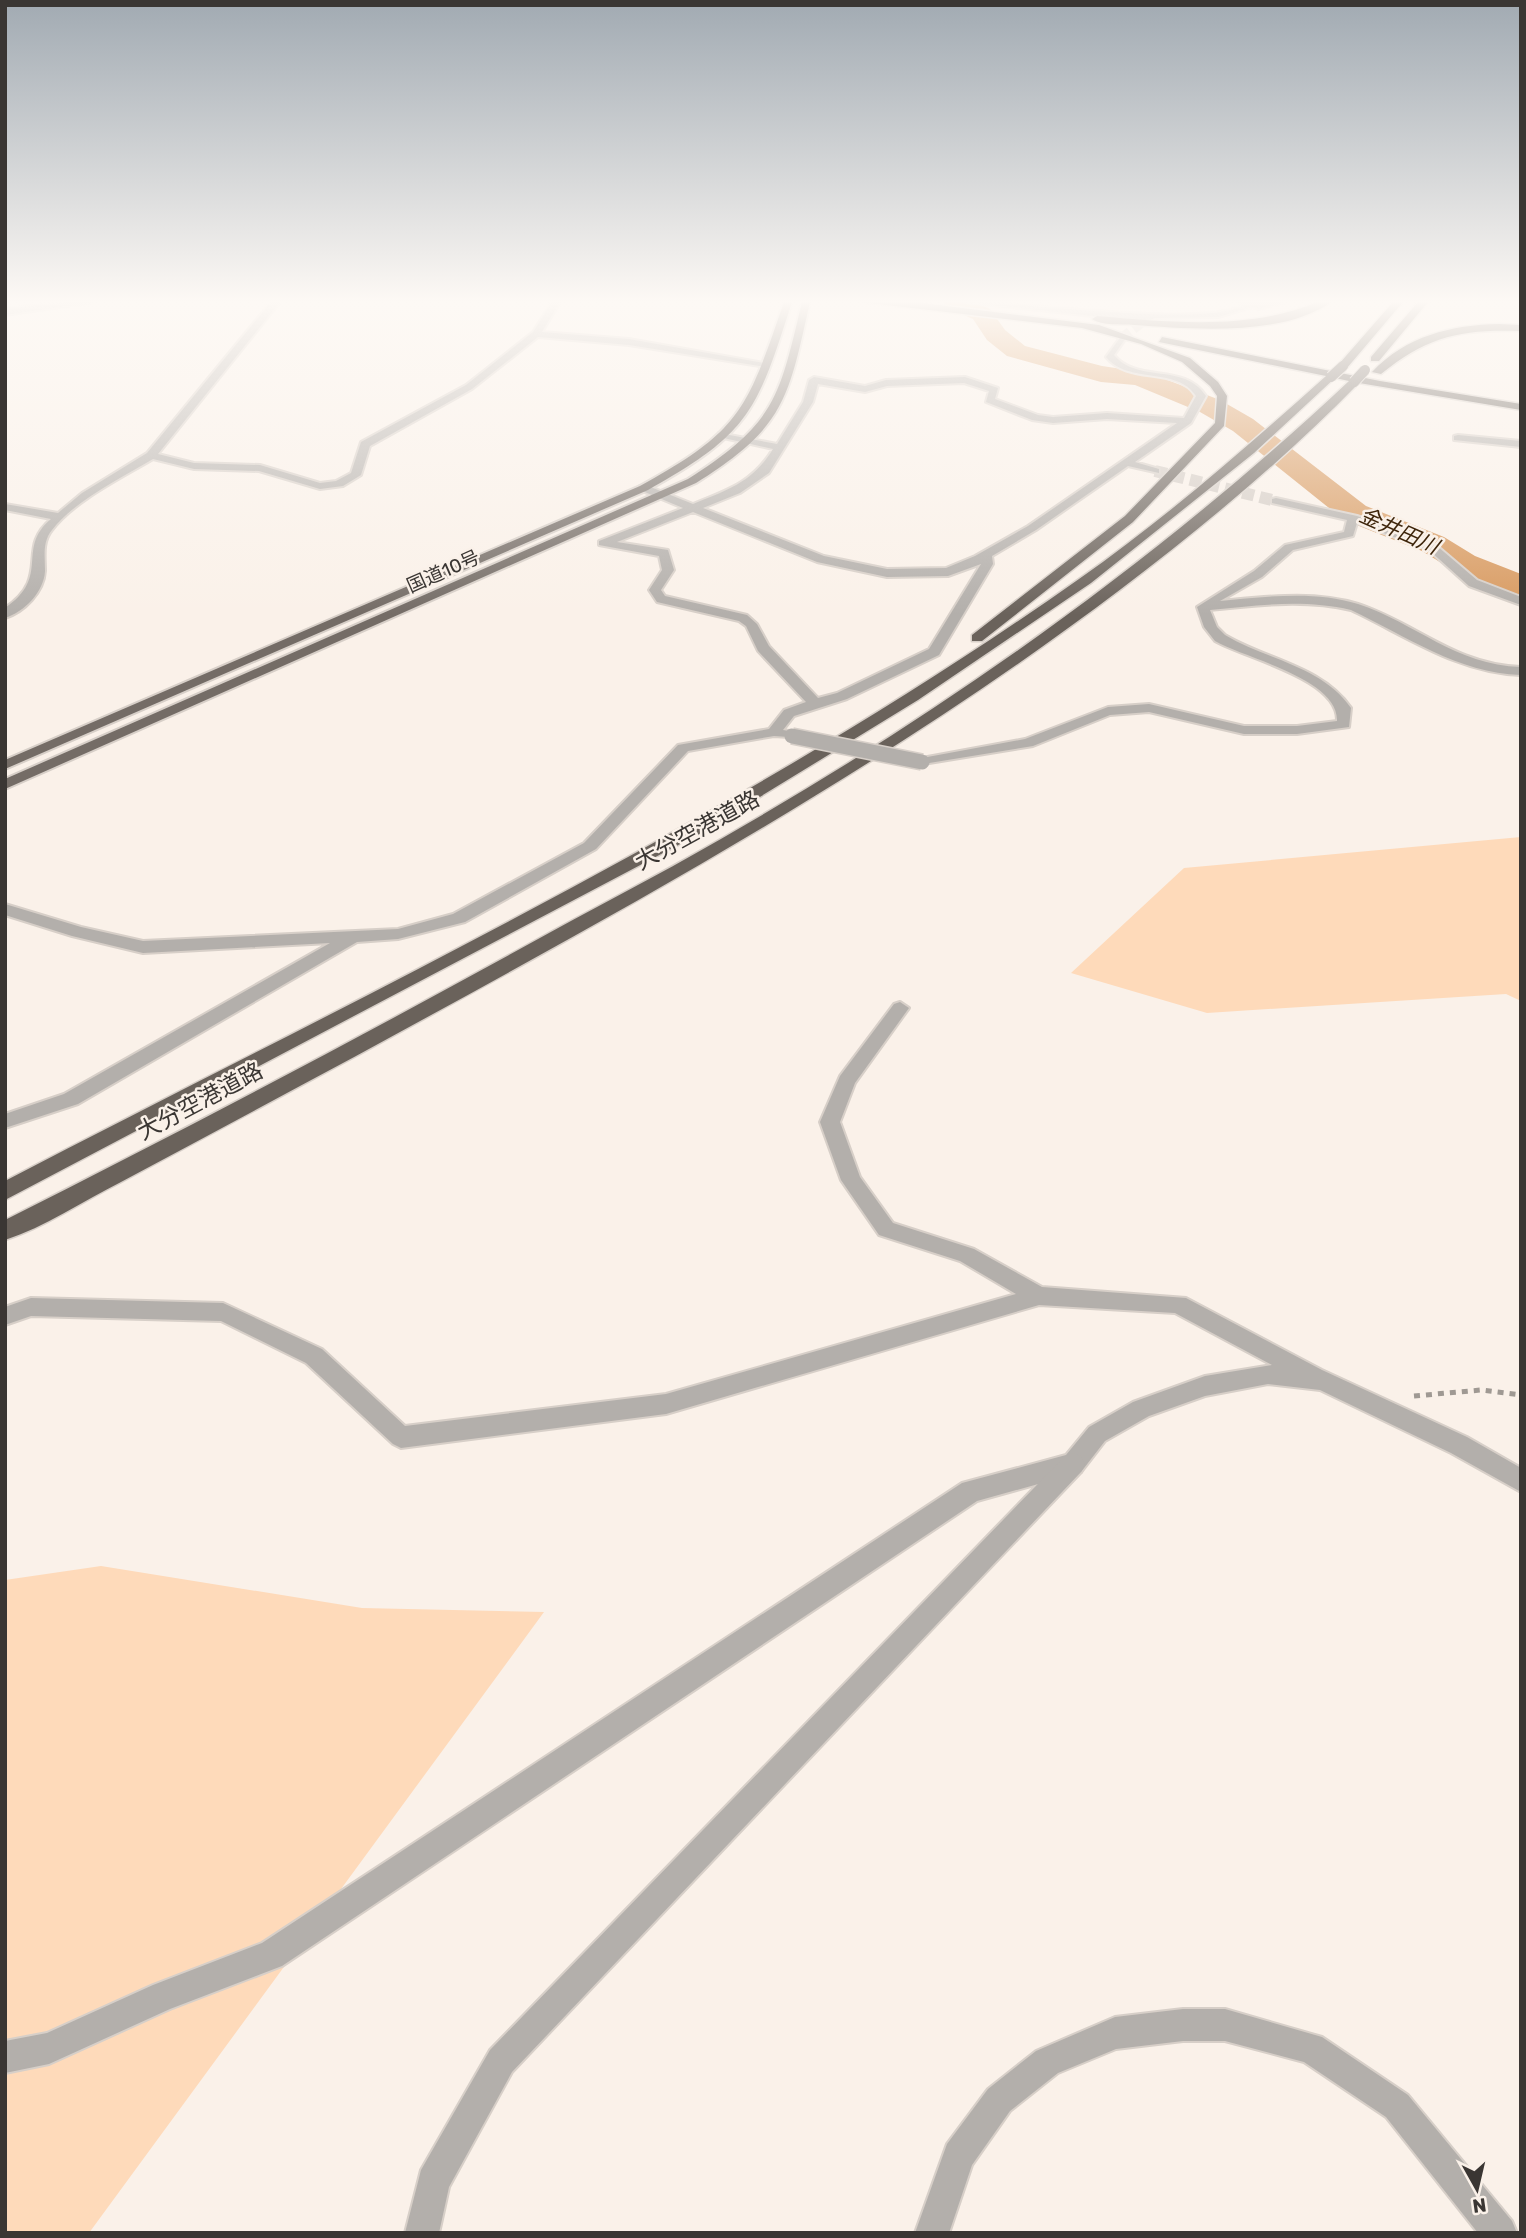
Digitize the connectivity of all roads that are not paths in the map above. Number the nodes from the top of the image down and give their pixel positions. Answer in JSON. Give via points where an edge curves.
{"nodes":[{"id":1,"x":190,"y":406,"type":"edge"},
{"id":2,"x":435,"y":406,"type":"edge"},
{"id":3,"x":748,"y":406,"type":"edge"},
{"id":4,"x":775,"y":406,"type":"edge"},
{"id":5,"x":805,"y":406,"type":"edge"},
{"id":6,"x":1006,"y":406,"type":"edge"},
{"id":7,"x":1196,"y":406,"type":"edge"},
{"id":8,"x":1223,"y":406,"type":"edge"},
{"id":9,"x":1300,"y":406,"type":"edge"},
{"id":10,"x":1330,"y":406,"type":"edge"},
{"id":11,"x":1344,"y":406,"type":"edge"},
{"id":12,"x":1186,"y":421,"type":"junction"},
{"id":13,"x":723,"y":435,"type":"junction"},
{"id":14,"x":1298,"y":438,"type":"junction"},
{"id":15,"x":1458,"y":439,"type":"dead end"},
{"id":16,"x":748,"y":440,"type":"junction"},
{"id":17,"x":1521,"y":444,"type":"edge"},
{"id":18,"x":782,"y":448,"type":"junction"},
{"id":19,"x":151,"y":454,"type":"junction"},
{"id":20,"x":1125,"y":463,"type":"junction"},
{"id":21,"x":1155,"y":471,"type":"tunnel mouth"},
{"id":22,"x":644,"y":488,"type":"junction"},
{"id":23,"x":664,"y":495,"type":"junction"},
{"id":24,"x":1276,"y":501,"type":"tunnel mouth"},
{"id":25,"x":5,"y":507,"type":"edge"},
{"id":26,"x":697,"y":508,"type":"junction"},
{"id":27,"x":59,"y":517,"type":"junction"},
{"id":28,"x":1353,"y":518,"type":"junction"},
{"id":29,"x":986,"y":556,"type":"junction"},
{"id":30,"x":1521,"y":601,"type":"edge"},
{"id":31,"x":1203,"y":607,"type":"junction"},
{"id":32,"x":5,"y":614,"type":"edge"},
{"id":33,"x":1521,"y":671,"type":"edge"},
{"id":34,"x":815,"y":703,"type":"junction"},
{"id":35,"x":774,"y":732,"type":"junction"},
{"id":36,"x":5,"y":765,"type":"edge"},
{"id":37,"x":5,"y":785,"type":"edge"},
{"id":38,"x":695,"y":830,"type":"junction"},
{"id":39,"x":5,"y":909,"type":"edge"},
{"id":40,"x":352,"y":938,"type":"junction"},
{"id":41,"x":900,"y":1008,"type":"dead end"},
{"id":42,"x":5,"y":1121,"type":"edge"},
{"id":43,"x":5,"y":1191,"type":"edge"},
{"id":44,"x":5,"y":1231,"type":"edge"},
{"id":45,"x":1039,"y":1296,"type":"junction"},
{"id":46,"x":5,"y":1316,"type":"edge"},
{"id":47,"x":1323,"y":1380,"type":"junction"},
{"id":48,"x":1073,"y":1464,"type":"junction"},
{"id":49,"x":1521,"y":1481,"type":"edge"},
{"id":50,"x":5,"y":2057,"type":"edge"},
{"id":51,"x":422,"y":2233,"type":"edge"},
{"id":52,"x":932,"y":2233,"type":"edge"},
{"id":53,"x":1500,"y":2233,"type":"edge"}],
"edges":[{"from":1,"to":19,"type":"street"},
{"from":2,"to":19,"type":"street","via":[[365,444],[356,475],[339,484],[308,484],[260,467],[194,466]]},
{"from":3,"to":13,"type":"highway","name":"国道10号"},
{"from":4,"to":16,"type":"highway","name":"国道10号"},
{"from":5,"to":18,"type":"street"},
{"from":6,"to":12,"type":"street","via":[[1053,420],[1107,416]]},
{"from":7,"to":12,"type":"street"},
{"from":8,"to":38,"type":"highway","via":[[1220,424],[1129,519],[955,654]]},
{"from":9,"to":38,"type":"highway","name":"大分空港道路","bridge":true,"via":[[1250,451],[1056,601],[913,697]]},
{"from":10,"to":14,"type":"highway","name":"大分空港道路","bridge":true},
{"from":11,"to":14,"type":"highway"},
{"from":12,"to":20,"type":"street"},
{"from":13,"to":16,"type":"street"},
{"from":13,"to":22,"type":"highway","name":"国道10号","via":[[701,455]]},
{"from":14,"to":44,"type":"highway","name":"大分空港道路","via":[[1129,577],[1010,662],[775,815],[477,981]]},
{"from":15,"to":17,"type":"street"},
{"from":16,"to":18,"type":"street"},
{"from":16,"to":23,"type":"highway","name":"国道10号","via":[[723,462]]},
{"from":18,"to":26,"type":"street","via":[[765,471],[736,491]]},
{"from":19,"to":27,"type":"street"},
{"from":20,"to":21,"type":"street"},
{"from":20,"to":29,"type":"street"},
{"from":22,"to":23,"type":"street"},
{"from":22,"to":36,"type":"highway","name":"国道10号"},
{"from":23,"to":26,"type":"street"},
{"from":23,"to":37,"type":"highway","name":"国道10号"},
{"from":24,"to":28,"type":"street"},
{"from":25,"to":27,"type":"street"},
{"from":26,"to":29,"type":"street","via":[[796,551],[887,573],[948,572]]},
{"from":26,"to":34,"type":"street","via":[[603,543],[664,553],[668,570],[656,594],[672,604],[743,618],[770,657]]},
{"from":27,"to":32,"type":"street","via":[[46,529],[38,549],[38,575],[27,599]]},
{"from":28,"to":30,"type":"street","via":[[1433,548],[1473,583]]},
{"from":28,"to":31,"type":"street","via":[[1349,534],[1289,547],[1258,574]]},
{"from":29,"to":34,"type":"street","via":[[987,564],[934,652],[842,696]]},
{"from":31,"to":33,"type":"street","via":[[1293,598],[1336,601],[1475,663],[1506,672]]},
{"from":31,"to":35,"type":"street","bridge":true,"via":[[1204,619],[1219,638],[1330,687],[1343,706],[1344,724],[1244,730],[1149,708],[1108,711],[1028,743],[922,762]]},
{"from":34,"to":35,"type":"street","via":[[789,713]]},
{"from":35,"to":40,"type":"street","via":[[683,748],[590,846],[459,918],[398,934]]},
{"from":38,"to":43,"type":"highway","name":"大分空港道路"},
{"from":39,"to":40,"type":"street","via":[[143,947]]},
{"from":40,"to":42,"type":"street","via":[[71,1099]]},
{"from":41,"to":45,"type":"street","via":[[847,1081],[830,1122],[851,1180],[886,1229],[967,1255]]},
{"from":45,"to":46,"type":"street","via":[[666,1404],[401,1437],[314,1356],[223,1312],[31,1307]]},
{"from":45,"to":47,"type":"street","via":[[1178,1304]]},
{"from":47,"to":48,"type":"street","via":[[1268,1374],[1205,1386],[1141,1409],[1097,1434]]},
{"from":47,"to":49,"type":"street","via":[[1460,1445]]},
{"from":48,"to":50,"type":"street","via":[[971,1491],[271,1955],[164,1996],[49,2048]]},
{"from":48,"to":51,"type":"street","via":[[501,2061],[433,2182]]},
{"from":52,"to":53,"type":"street","via":[[959,2156],[999,2100],[1047,2062],[1115,2033],[1225,2025],[1311,2048],[1396,2106]]}]}
